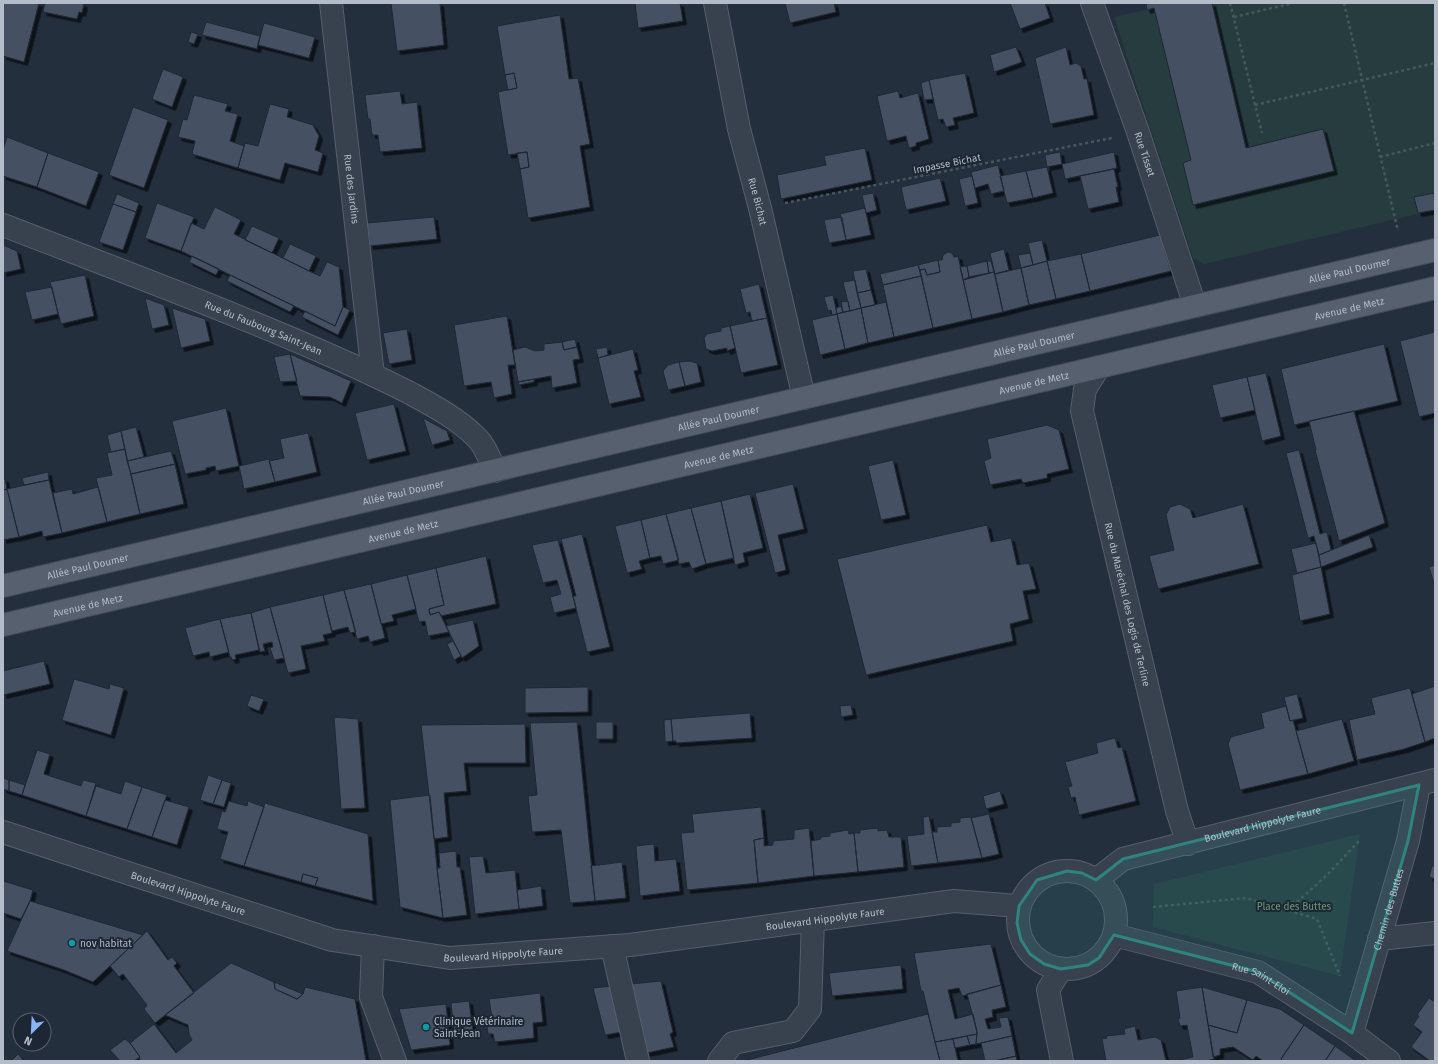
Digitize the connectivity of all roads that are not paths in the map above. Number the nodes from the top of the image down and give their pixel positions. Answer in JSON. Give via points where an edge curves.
{"nodes":[{"id":1,"x":331,"y":3,"type":"edge"},
{"id":2,"x":715,"y":3,"type":"edge"},
{"id":3,"x":1092,"y":3,"type":"edge"},
{"id":4,"x":3,"y":225,"type":"edge"},
{"id":5,"x":1435,"y":250,"type":"edge"},
{"id":6,"x":1435,"y":288,"type":"edge"},
{"id":7,"x":1195,"y":306,"type":"junction"},
{"id":8,"x":1099,"y":367,"type":"junction"},
{"id":9,"x":373,"y":375,"type":"junction"},
{"id":10,"x":804,"y":398,"type":"junction"},
{"id":11,"x":494,"y":471,"type":"junction"},
{"id":12,"x":3,"y":586,"type":"edge"},
{"id":13,"x":3,"y":625,"type":"edge"},
{"id":14,"x":1427,"y":783,"type":"edge"},
{"id":15,"x":3,"y":832,"type":"edge"},
{"id":16,"x":1188,"y":844,"type":"junction"},
{"id":17,"x":1096,"y":880,"type":"junction"},
{"id":18,"x":1019,"y":906,"type":"junction"},
{"id":19,"x":813,"y":920,"type":"junction"},
{"id":20,"x":1435,"y":933,"type":"edge"},
{"id":21,"x":1114,"y":935,"type":"junction"},
{"id":22,"x":1379,"y":939,"type":"junction"},
{"id":23,"x":373,"y":946,"type":"junction"},
{"id":24,"x":612,"y":946,"type":"junction"},
{"id":25,"x":1060,"y":970,"type":"junction"},
{"id":26,"x":1352,"y":1033,"type":"junction"},
{"id":27,"x":395,"y":1061,"type":"edge"},
{"id":28,"x":638,"y":1061,"type":"edge"},
{"id":29,"x":719,"y":1061,"type":"edge"},
{"id":30,"x":1062,"y":1061,"type":"edge"},
{"id":31,"x":1389,"y":1061,"type":"edge"}],
"edges":[{"from":1,"to":9,"type":"street","name":"Rue des Jardins"},
{"from":2,"to":10,"type":"street","name":"Rue Bichat","via":[[739,129]]},
{"from":3,"to":7,"type":"street","name":"Rue Tisset","via":[[1138,132]]},
{"from":4,"to":9,"type":"street","name":"Rue du Faubourg Saint-Jean","via":[[200,300]]},
{"from":5,"to":7,"type":"main road","name":"Allée Paul Doumer"},
{"from":6,"to":8,"type":"main road","name":"Avenue de Metz"},
{"from":7,"to":10,"type":"main road","name":"Allée Paul Doumer"},
{"from":8,"to":13,"type":"main road","name":"Avenue de Metz"},
{"from":8,"to":16,"type":"street","name":"Rue du Maréchal des Logis de Terline","via":[[1085,389],[1082,411],[1177,811]]},
{"from":9,"to":11,"type":"street","name":"Rue du Faubourg Saint-Jean","via":[[424,400],[456,420],[477,438],[490,458]]},
{"from":10,"to":11,"type":"main road","name":"Allée Paul Doumer"},
{"from":11,"to":12,"type":"main road","name":"Allée Paul Doumer"},
{"from":14,"to":16,"type":"street","name":"Boulevard Hippolyte Faure"},
{"from":14,"to":22,"type":"street","name":"Chemin des Buttes"},
{"from":15,"to":23,"type":"street","name":"Boulevard Hippolyte Faure","via":[[332,940]]},
{"from":16,"to":17,"type":"street","name":"Boulevard Hippolyte Faure","via":[[1123,860]]},
{"from":17,"to":18,"type":"street","via":[[1082,873],[1051,873],[1037,880],[1026,892]]},
{"from":17,"to":21,"type":"street","via":[[1107,891],[1114,905],[1117,920]]},
{"from":18,"to":19,"type":"street","name":"Boulevard Hippolyte Faure","via":[[954,901]]},
{"from":18,"to":25,"type":"street","via":[[1017,923],[1021,940],[1030,954],[1044,964]]},
{"from":19,"to":24,"type":"street","name":"Boulevard Hippolyte Faure"},
{"from":19,"to":29,"type":"street","via":[[810,1009],[793,1031],[733,1043]]},
{"from":20,"to":22,"type":"street"},
{"from":21,"to":25,"type":"street","via":[[1100,958],[1088,965]]},
{"from":21,"to":26,"type":"street","name":"Rue Saint-Eloi","via":[[1258,972]]},
{"from":22,"to":26,"type":"street","name":"Chemin des Buttes"},
{"from":23,"to":24,"type":"street","name":"Boulevard Hippolyte Faure","via":[[450,958]]},
{"from":23,"to":27,"type":"street","via":[[370,997]]},
{"from":24,"to":28,"type":"street"},
{"from":25,"to":30,"type":"street","via":[[1048,990]]},
{"from":26,"to":31,"type":"street","name":"Rue Saint-Eloi"}]}
